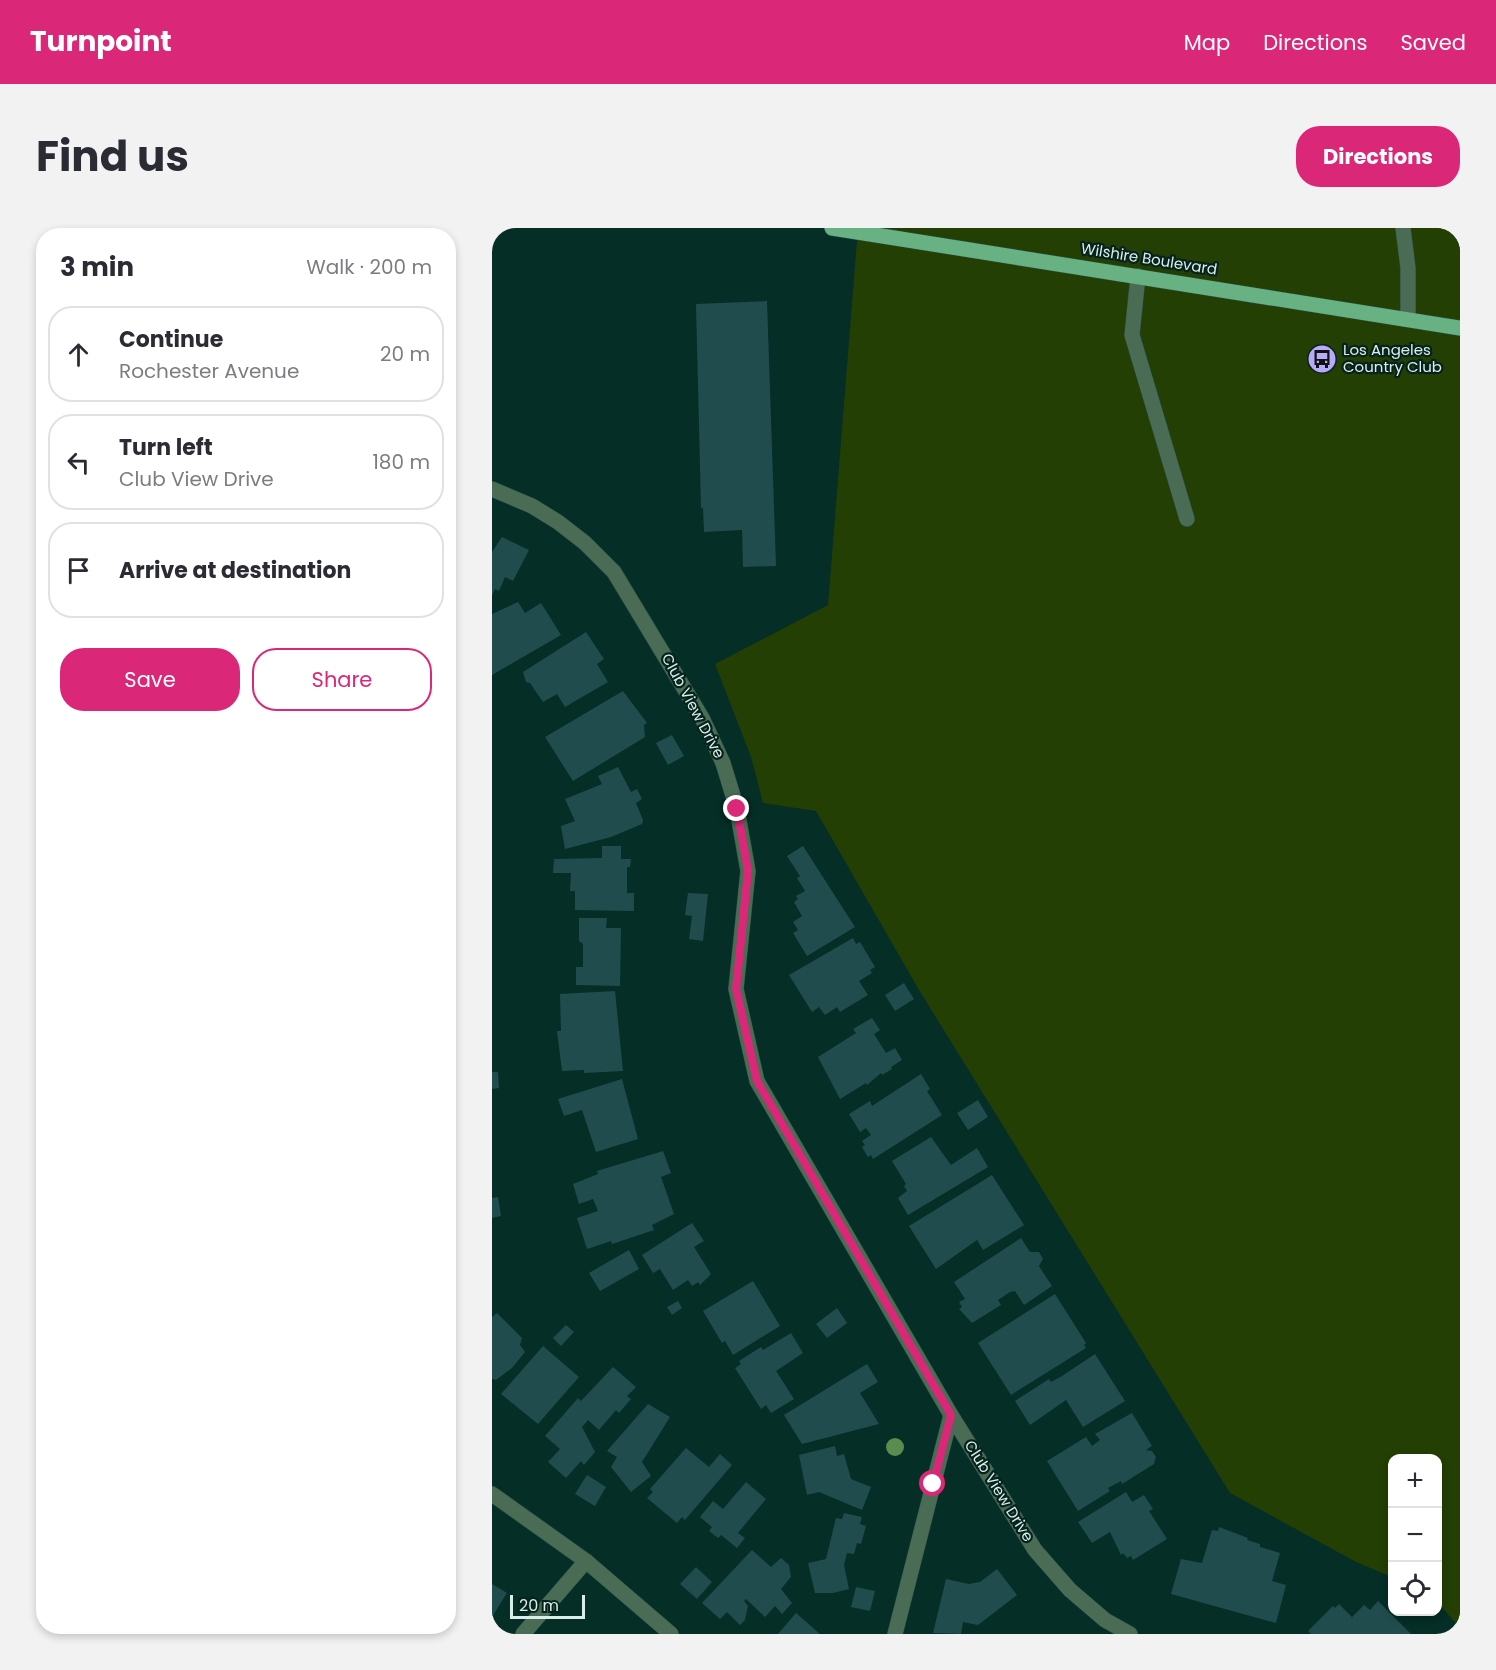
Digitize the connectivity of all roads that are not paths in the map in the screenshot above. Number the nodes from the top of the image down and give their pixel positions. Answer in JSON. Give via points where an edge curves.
{"nodes":[{"id":1,"x":832,"y":228,"type":"edge"},
{"id":2,"x":1403,"y":228,"type":"edge"},
{"id":3,"x":1138,"y":276,"type":"junction"},
{"id":4,"x":1408,"y":318,"type":"junction"},
{"id":5,"x":1460,"y":328,"type":"edge"},
{"id":6,"x":492,"y":489,"type":"edge"},
{"id":7,"x":1187,"y":519,"type":"dead end"},
{"id":8,"x":951,"y":1415,"type":"junction"},
{"id":9,"x":492,"y":1494,"type":"edge"},
{"id":10,"x":586,"y":1561,"type":"junction"},
{"id":11,"x":523,"y":1634,"type":"edge"},
{"id":12,"x":672,"y":1634,"type":"edge"},
{"id":13,"x":895,"y":1634,"type":"edge"},
{"id":14,"x":1130,"y":1634,"type":"edge"}],
"edges":[{"from":1,"to":3,"type":"main road","name":"Wilshire Boulevard"},
{"from":2,"to":4,"type":"street"},
{"from":3,"to":4,"type":"main road","name":"Wilshire Boulevard"},
{"from":3,"to":7,"type":"street","via":[[1132,335]]},
{"from":4,"to":5,"type":"main road","name":"Wilshire Boulevard"},
{"from":6,"to":8,"type":"street","name":"Club View Drive","via":[[558,522],[614,572],[702,718],[723,763],[737,809],[748,871],[736,989],[757,1081]]},
{"from":8,"to":13,"type":"street"},
{"from":8,"to":14,"type":"street","name":"Club View Drive","via":[[1035,1550],[1070,1590],[1105,1620]]},
{"from":9,"to":10,"type":"street"},
{"from":10,"to":11,"type":"street"},
{"from":10,"to":12,"type":"street"}]}
